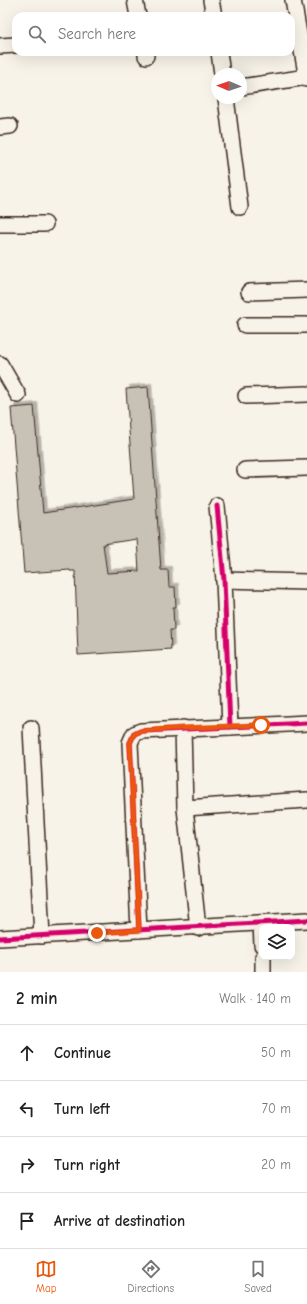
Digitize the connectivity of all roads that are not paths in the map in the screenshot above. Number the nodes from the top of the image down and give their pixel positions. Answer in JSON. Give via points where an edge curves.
{"nodes":[{"id":1,"x":135,"y":0,"type":"edge"},
{"id":2,"x":211,"y":0,"type":"edge"},
{"id":3,"x":292,"y":0,"type":"edge"},
{"id":4,"x":137,"y":12,"type":"edge"},
{"id":5,"x":213,"y":12,"type":"edge"},
{"id":6,"x":294,"y":12,"type":"edge"},
{"id":7,"x":295,"y":17,"type":"edge"},
{"id":8,"x":12,"y":45,"type":"edge"},
{"id":9,"x":0,"y":46,"type":"edge"},
{"id":10,"x":220,"y":56,"type":"edge"},
{"id":11,"x":221,"y":68,"type":"edge"},
{"id":12,"x":306,"y":78,"type":"edge"},
{"id":13,"x":247,"y":86,"type":"edge"},
{"id":14,"x":227,"y":104,"type":"edge"},
{"id":15,"x":240,"y":207,"type":"dead end"},
{"id":16,"x":0,"y":224,"type":"edge"},
{"id":17,"x":45,"y":224,"type":"dead end"},
{"id":18,"x":307,"y":290,"type":"edge"},
{"id":19,"x":249,"y":292,"type":"dead end"},
{"id":20,"x":245,"y":325,"type":"dead end"},
{"id":21,"x":307,"y":326,"type":"edge"},
{"id":22,"x":0,"y":364,"type":"edge"},
{"id":23,"x":18,"y":394,"type":"dead end"},
{"id":24,"x":307,"y":394,"type":"edge"},
{"id":25,"x":246,"y":396,"type":"dead end"},
{"id":26,"x":307,"y":468,"type":"edge"},
{"id":27,"x":245,"y":470,"type":"dead end"},
{"id":28,"x":217,"y":506,"type":"dead end"},
{"id":29,"x":224,"y":580,"type":"junction"},
{"id":30,"x":307,"y":582,"type":"edge"},
{"id":31,"x":307,"y":723,"type":"edge"},
{"id":32,"x":230,"y":726,"type":"junction"},
{"id":33,"x":31,"y":728,"type":"dead end"},
{"id":34,"x":183,"y":728,"type":"junction"},
{"id":35,"x":307,"y":800,"type":"edge"},
{"id":36,"x":185,"y":808,"type":"junction"},
{"id":37,"x":307,"y":920,"type":"edge"},
{"id":38,"x":261,"y":923,"type":"joint"},
{"id":39,"x":198,"y":928,"type":"junction"},
{"id":40,"x":139,"y":930,"type":"junction"},
{"id":41,"x":42,"y":936,"type":"junction"},
{"id":42,"x":0,"y":938,"type":"edge"},
{"id":43,"x":263,"y":960,"type":"edge"},
{"id":44,"x":263,"y":972,"type":"edge"}],
"edges":[{"from":1,"to":4,"type":"street"},
{"from":2,"to":5,"type":"street"},
{"from":3,"to":6,"type":"street"},
{"from":7,"to":12,"type":"street"},
{"from":8,"to":9,"type":"street"},
{"from":10,"to":11,"type":"street"},
{"from":12,"to":13,"type":"street"},
{"from":14,"to":15,"type":"street"},
{"from":16,"to":17,"type":"street"},
{"from":18,"to":19,"type":"street"},
{"from":20,"to":21,"type":"street"},
{"from":22,"to":23,"type":"street"},
{"from":24,"to":25,"type":"street"},
{"from":26,"to":27,"type":"street"},
{"from":28,"to":29,"type":"street"},
{"from":29,"to":30,"type":"street"},
{"from":29,"to":32,"type":"street"},
{"from":31,"to":32,"type":"street"},
{"from":32,"to":34,"type":"street"},
{"from":33,"to":41,"type":"street"},
{"from":34,"to":36,"type":"street"},
{"from":34,"to":40,"type":"street","via":[[141,731],[134,734],[130,743]]},
{"from":35,"to":36,"type":"street"},
{"from":36,"to":39,"type":"street"},
{"from":37,"to":38,"type":"street"},
{"from":38,"to":39,"type":"street"},
{"from":39,"to":40,"type":"street"},
{"from":40,"to":41,"type":"street"},
{"from":41,"to":42,"type":"street"},
{"from":43,"to":44,"type":"street"}]}
